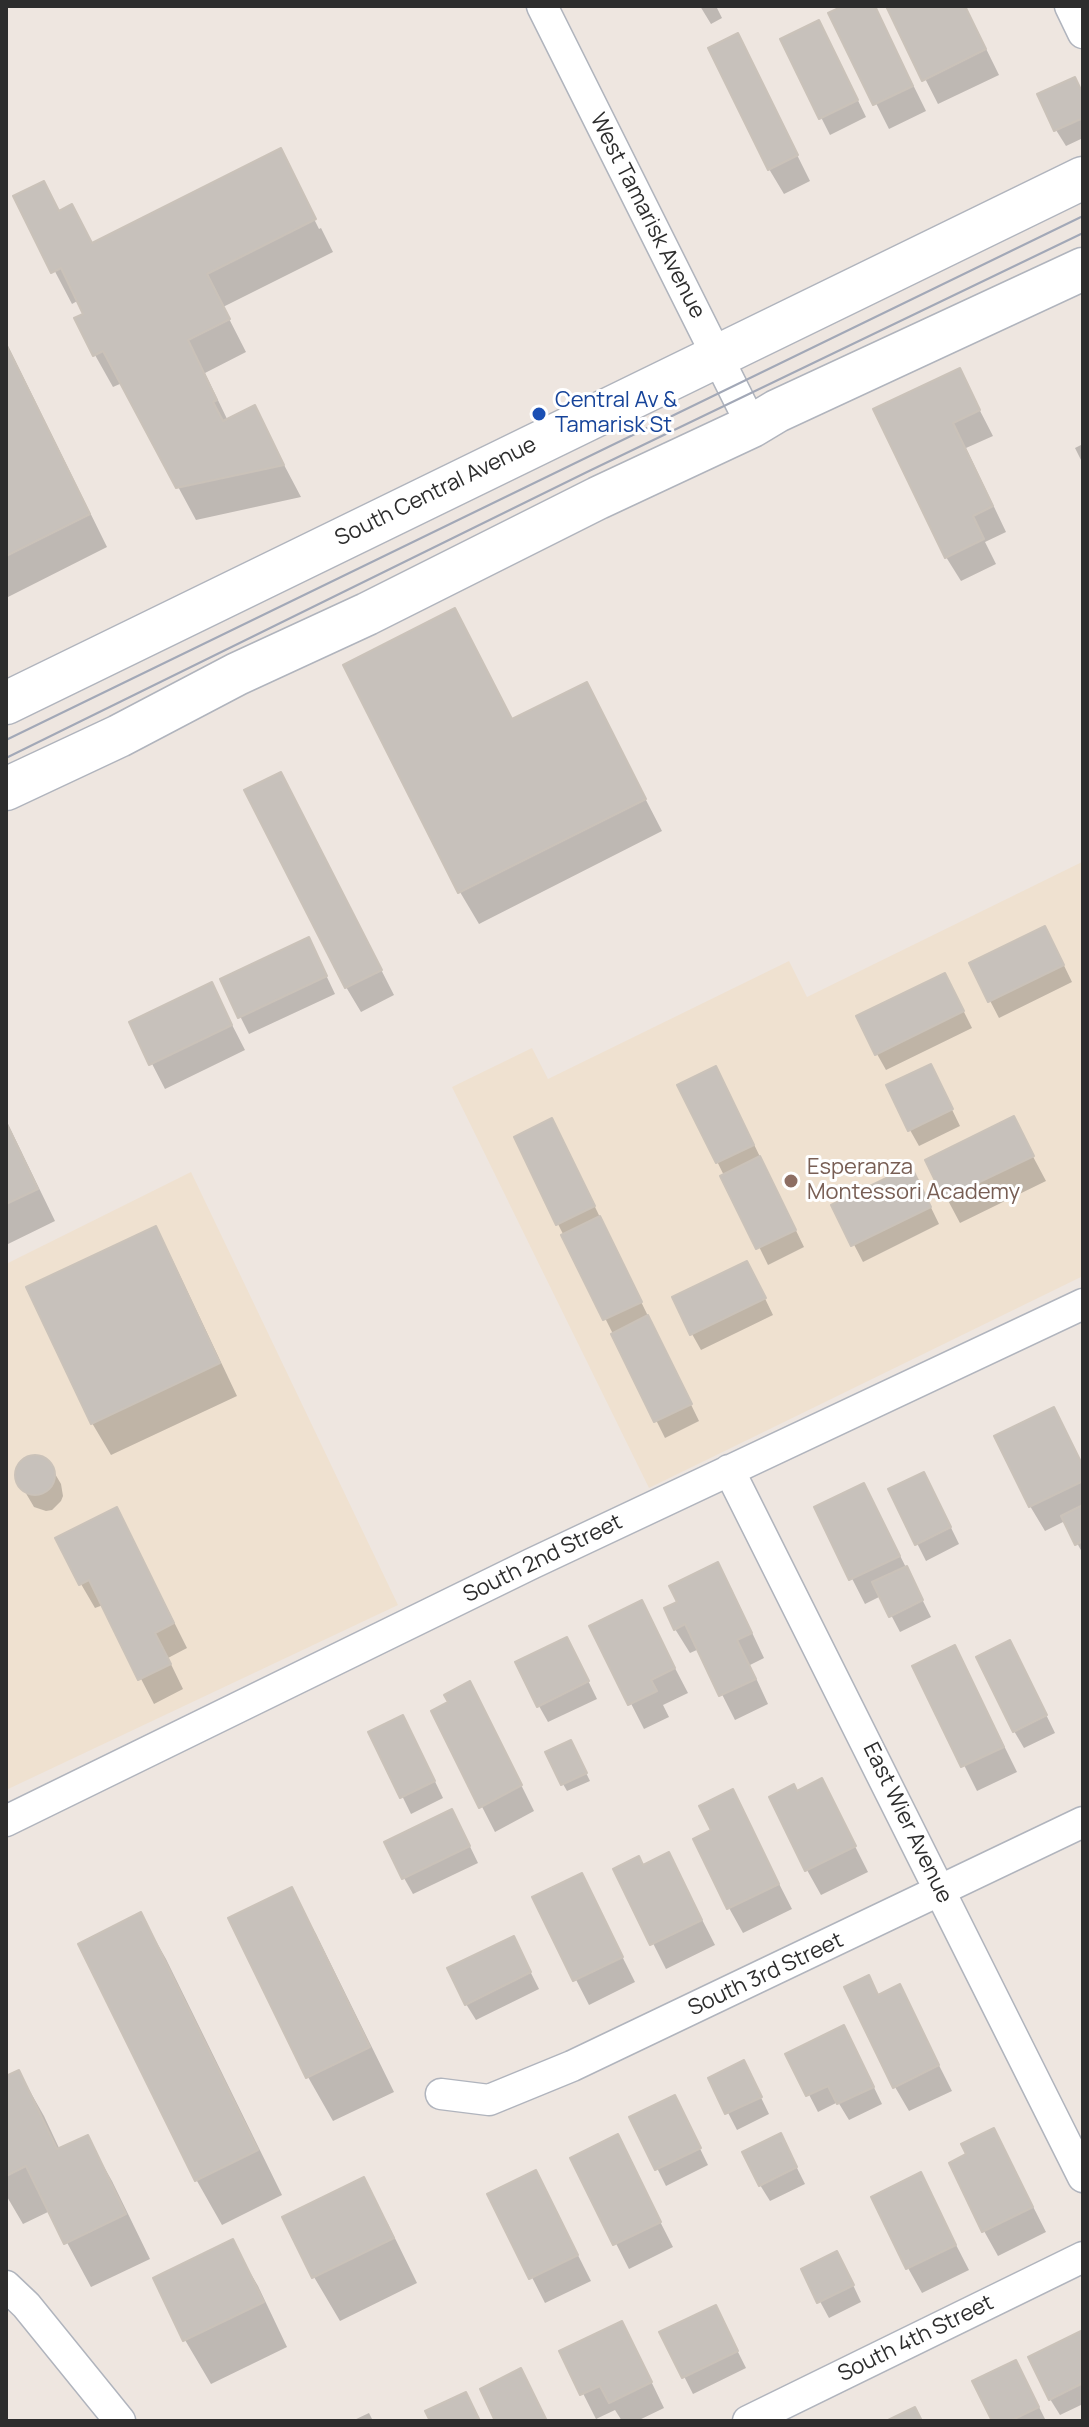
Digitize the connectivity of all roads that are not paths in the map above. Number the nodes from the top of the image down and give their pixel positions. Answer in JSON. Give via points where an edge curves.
{"nodes":[{"id":1,"x":542,"y":6,"type":"edge"},
{"id":2,"x":1070,"y":6,"type":"edge"},
{"id":3,"x":1083,"y":33,"type":"edge"},
{"id":4,"x":1083,"y":178,"type":"edge"},
{"id":5,"x":1083,"y":269,"type":"edge"},
{"id":6,"x":717,"y":356,"type":"junction"},
{"id":7,"x":752,"y":426,"type":"junction"},
{"id":8,"x":6,"y":703,"type":"edge"},
{"id":9,"x":6,"y":789,"type":"edge"},
{"id":10,"x":1083,"y":1304,"type":"edge"},
{"id":11,"x":729,"y":1470,"type":"junction"},
{"id":12,"x":6,"y":1821,"type":"edge"},
{"id":13,"x":1083,"y":1822,"type":"edge"},
{"id":14,"x":941,"y":1891,"type":"junction"},
{"id":15,"x":441,"y":2094,"type":"dead end"},
{"id":16,"x":1083,"y":2177,"type":"edge"},
{"id":17,"x":1083,"y":2257,"type":"edge"},
{"id":18,"x":6,"y":2286,"type":"edge"},
{"id":19,"x":120,"y":2421,"type":"edge"},
{"id":20,"x":748,"y":2421,"type":"edge"}],
"edges":[{"from":1,"to":6,"type":"street","name":"West Tamarisk Avenue"},
{"from":2,"to":3,"type":"street"},
{"from":4,"to":6,"type":"main road","name":"South Central Avenue"},
{"from":5,"to":7,"type":"main road"},
{"from":6,"to":7,"type":"street","name":"West Tamarisk Avenue"},
{"from":6,"to":8,"type":"main road","name":"South Central Avenue"},
{"from":7,"to":9,"type":"main road"},
{"from":10,"to":11,"type":"street","name":"South 2nd Street"},
{"from":11,"to":12,"type":"street","name":"South 2nd Street"},
{"from":11,"to":14,"type":"street","name":"East Wier Avenue"},
{"from":13,"to":14,"type":"street","name":"South 3rd Street"},
{"from":14,"to":15,"type":"street","name":"South 3rd Street","via":[[503,2095],[489,2100]]},
{"from":14,"to":16,"type":"street","name":"East Wier Avenue"},
{"from":17,"to":20,"type":"street","name":"South 4th Street"},
{"from":18,"to":19,"type":"street"}]}
